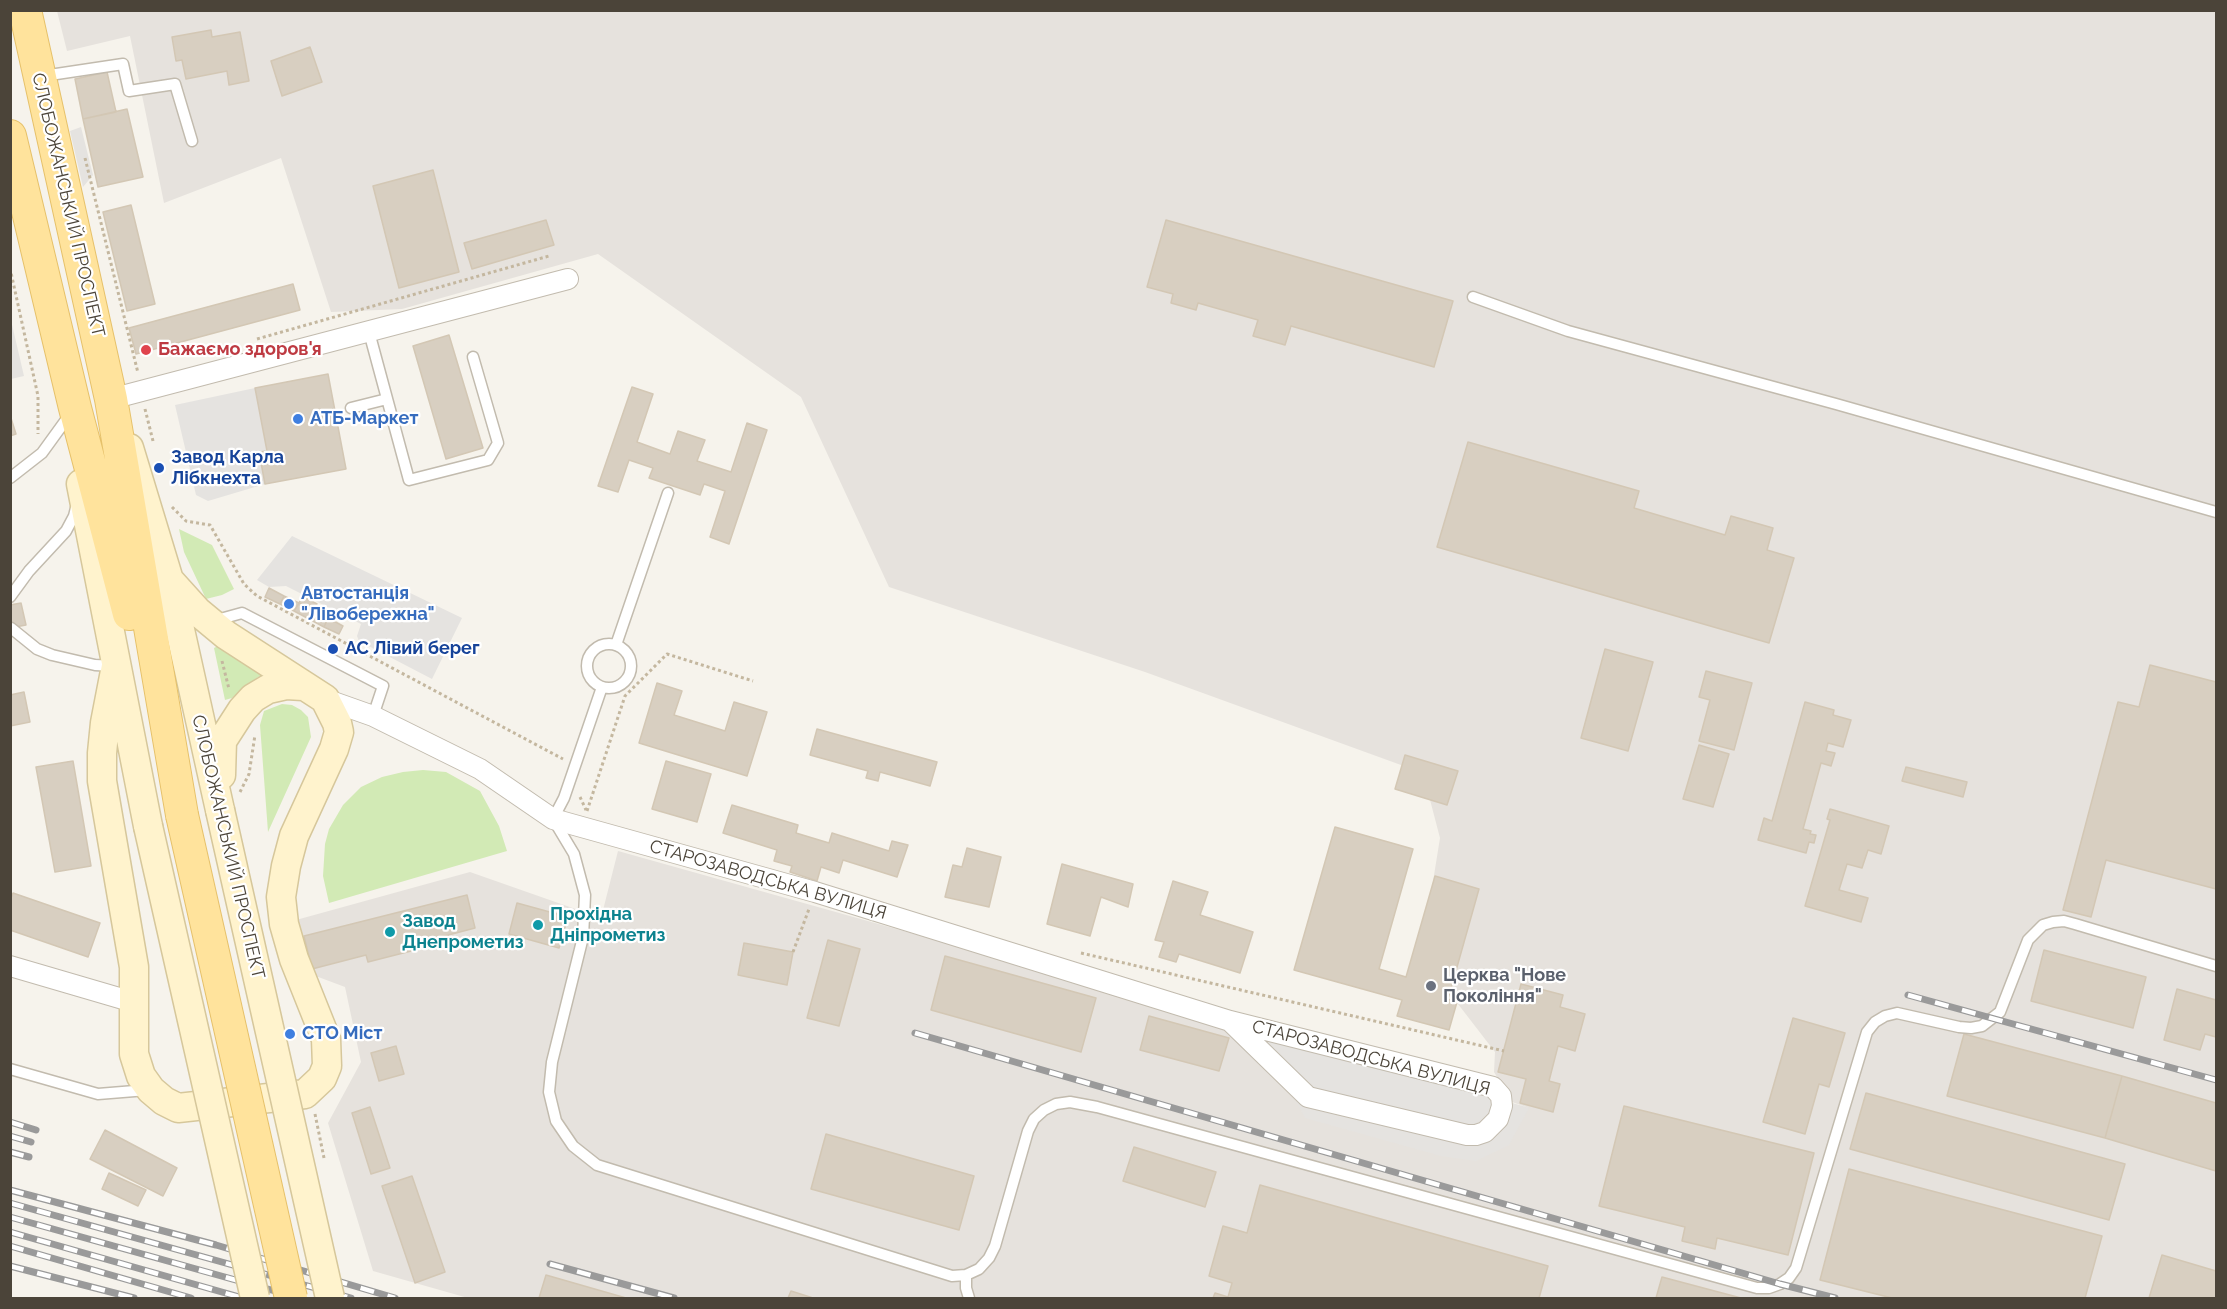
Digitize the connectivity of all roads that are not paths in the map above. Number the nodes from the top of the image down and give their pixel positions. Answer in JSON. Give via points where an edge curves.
{"nodes":[{"id":1,"x":24,"y":10,"type":"edge"},
{"id":2,"x":40,"y":76,"type":"junction"},
{"id":3,"x":10,"y":136,"type":"edge"},
{"id":4,"x":192,"y":141,"type":"dead end"},
{"id":5,"x":17,"y":190,"type":"edge"},
{"id":6,"x":568,"y":279,"type":"dead end"},
{"id":7,"x":1473,"y":297,"type":"dead end"},
{"id":8,"x":369,"y":332,"type":"junction"},
{"id":9,"x":473,"y":357,"type":"dead end"},
{"id":10,"x":111,"y":399,"type":"junction"},
{"id":11,"x":387,"y":399,"type":"junction"},
{"id":12,"x":75,"y":408,"type":"junction"},
{"id":13,"x":351,"y":408,"type":"dead end"},
{"id":14,"x":10,"y":478,"type":"edge"},
{"id":15,"x":81,"y":483,"type":"junction"},
{"id":16,"x":668,"y":493,"type":"dead end"},
{"id":17,"x":2217,"y":512,"type":"edge"},
{"id":18,"x":170,"y":580,"type":"junction"},
{"id":19,"x":10,"y":597,"type":"edge"},
{"id":20,"x":211,"y":622,"type":"junction"},
{"id":21,"x":11,"y":628,"type":"edge"},
{"id":22,"x":616,"y":645,"type":"junction"},
{"id":23,"x":116,"y":666,"type":"junction"},
{"id":24,"x":602,"y":687,"type":"junction"},
{"id":25,"x":314,"y":693,"type":"junction"},
{"id":26,"x":373,"y":717,"type":"junction"},
{"id":27,"x":334,"y":749,"type":"junction"},
{"id":28,"x":138,"y":776,"type":"junction"},
{"id":29,"x":102,"y":781,"type":"junction"},
{"id":30,"x":220,"y":810,"type":"junction"},
{"id":31,"x":182,"y":815,"type":"junction"},
{"id":32,"x":553,"y":819,"type":"junction"},
{"id":33,"x":10,"y":966,"type":"edge"},
{"id":34,"x":2217,"y":966,"type":"edge"},
{"id":35,"x":133,"y":1002,"type":"junction"},
{"id":36,"x":1230,"y":1021,"type":"junction"},
{"id":37,"x":10,"y":1069,"type":"edge"},
{"id":38,"x":151,"y":1090,"type":"junction"},
{"id":39,"x":966,"y":1275,"type":"junction"},
{"id":40,"x":255,"y":1299,"type":"edge"},
{"id":41,"x":291,"y":1299,"type":"edge"},
{"id":42,"x":330,"y":1299,"type":"edge"},
{"id":43,"x":969,"y":1299,"type":"edge"}],
"edges":[{"from":1,"to":2,"type":"main road","name":"СЛОБОЖАНСЬКИЙ ПРОСПЕКТ"},
{"from":2,"to":4,"type":"lane","via":[[123,64],[129,91],[175,84]]},
{"from":2,"to":10,"type":"main road","name":"СЛОБОЖАНСЬКИЙ ПРОСПЕКТ"},
{"from":3,"to":5,"type":"main road","name":"СЛОБОЖАНСЬКИЙ ПРОСПЕКТ"},
{"from":5,"to":12,"type":"main road","name":"СЛОБОЖАНСЬКИЙ ПРОСПЕКТ"},
{"from":6,"to":8,"type":"street"},
{"from":7,"to":17,"type":"lane","via":[[1568,331]]},
{"from":8,"to":10,"type":"street","via":[[137,380]]},
{"from":8,"to":11,"type":"lane"},
{"from":9,"to":11,"type":"lane","via":[[498,443],[488,460],[409,480]]},
{"from":10,"to":18,"type":"main road","name":"СЛОБОЖАНСЬКИЙ ПРОСПЕКТ","via":[[137,469]]},
{"from":10,"to":31,"type":"main road","name":"СЛОБОЖАНСЬКИЙ ПРОСПЕКТ"},
{"from":11,"to":13,"type":"lane"},
{"from":12,"to":14,"type":"lane","via":[[42,453]]},
{"from":12,"to":15,"type":"main road","name":"СЛОБОЖАНСЬКИЙ ПРОСПЕКТ"},
{"from":12,"to":31,"type":"main road","name":"СЛОБОЖАНСЬКИЙ ПРОСПЕКТ"},
{"from":15,"to":19,"type":"lane","via":[[74,516],[66,531]]},
{"from":15,"to":23,"type":"main road","name":"СЛОБОЖАНСЬКИЙ ПРОСПЕКТ"},
{"from":16,"to":22,"type":"lane"},
{"from":18,"to":20,"type":"main road"},
{"from":18,"to":30,"type":"main road","name":"СЛОБОЖАНСЬКИЙ ПРОСПЕКТ"},
{"from":20,"to":25,"type":"main road"},
{"from":20,"to":26,"type":"lane","via":[[243,613],[383,686]]},
{"from":21,"to":23,"type":"lane","via":[[44,652],[95,665]]},
{"from":22,"to":24,"type":"lane","via":[[601,645],[587,663],[590,678]]},
{"from":22,"to":24,"type":"lane","via":[[628,654],[631,669],[617,687]]},
{"from":23,"to":28,"type":"main road","name":"СЛОБОЖАНСЬКИЙ ПРОСПЕКТ"},
{"from":23,"to":29,"type":"main road","via":[[105,723]]},
{"from":24,"to":32,"type":"lane","via":[[564,798]]},
{"from":25,"to":26,"type":"street","name":"СТАРОЗАВОДСЬКА ВУЛИЦЯ"},
{"from":25,"to":27,"type":"main road","via":[[337,723],[339,732]]},
{"from":25,"to":30,"type":"main road","via":[[286,685],[268,689],[242,710],[222,741]]},
{"from":26,"to":27,"type":"street","via":[[351,729]]},
{"from":26,"to":32,"type":"street","name":"СТАРОЗАВОДСЬКА ВУЛИЦЯ","via":[[480,769]]},
{"from":27,"to":38,"type":"main road","via":[[294,836],[281,897],[294,960],[326,1039],[327,1066],[322,1078],[305,1094],[178,1108]]},
{"from":28,"to":29,"type":"main road","via":[[132,769],[118,767]]},
{"from":28,"to":40,"type":"main road","name":"СЛОБОЖАНСЬКИЙ ПРОСПЕКТ","bridge":true},
{"from":29,"to":35,"type":"main road","via":[[134,967]]},
{"from":30,"to":42,"type":"main road","name":"СЛОБОЖАНСЬКИЙ ПРОСПЕКТ","bridge":true},
{"from":31,"to":41,"type":"main road","name":"СЛОБОЖАНСЬКИЙ ПРОСПЕКТ","bridge":true},
{"from":32,"to":36,"type":"street","name":"СТАРОЗАВОДСЬКА ВУЛИЦЯ","via":[[815,892]]},
{"from":32,"to":39,"type":"lane","via":[[574,854],[585,895],[584,937],[552,1062],[549,1092],[556,1121],[573,1146],[597,1165],[938,1273]]},
{"from":33,"to":35,"type":"street"},
{"from":34,"to":39,"type":"lane","via":[[2064,921],[2054,922],[2043,925],[2028,940],[2000,1012],[1982,1026],[1959,1027],[1897,1013],[1875,1022],[1867,1032],[1796,1268],[1789,1278],[1769,1288],[1757,1288],[1070,1102],[1056,1104],[1034,1119],[995,1246],[979,1269]]},
{"from":35,"to":38,"type":"main road","via":[[134,1054],[141,1076]]},
{"from":36,"to":36,"type":"street","name":"СТАРОЗАВОДСЬКА ВУЛИЦЯ","via":[[1493,1087],[1501,1095],[1498,1119],[1485,1132],[1467,1135],[1308,1097]]},
{"from":37,"to":38,"type":"lane","via":[[98,1094]]},
{"from":39,"to":43,"type":"lane"}]}
